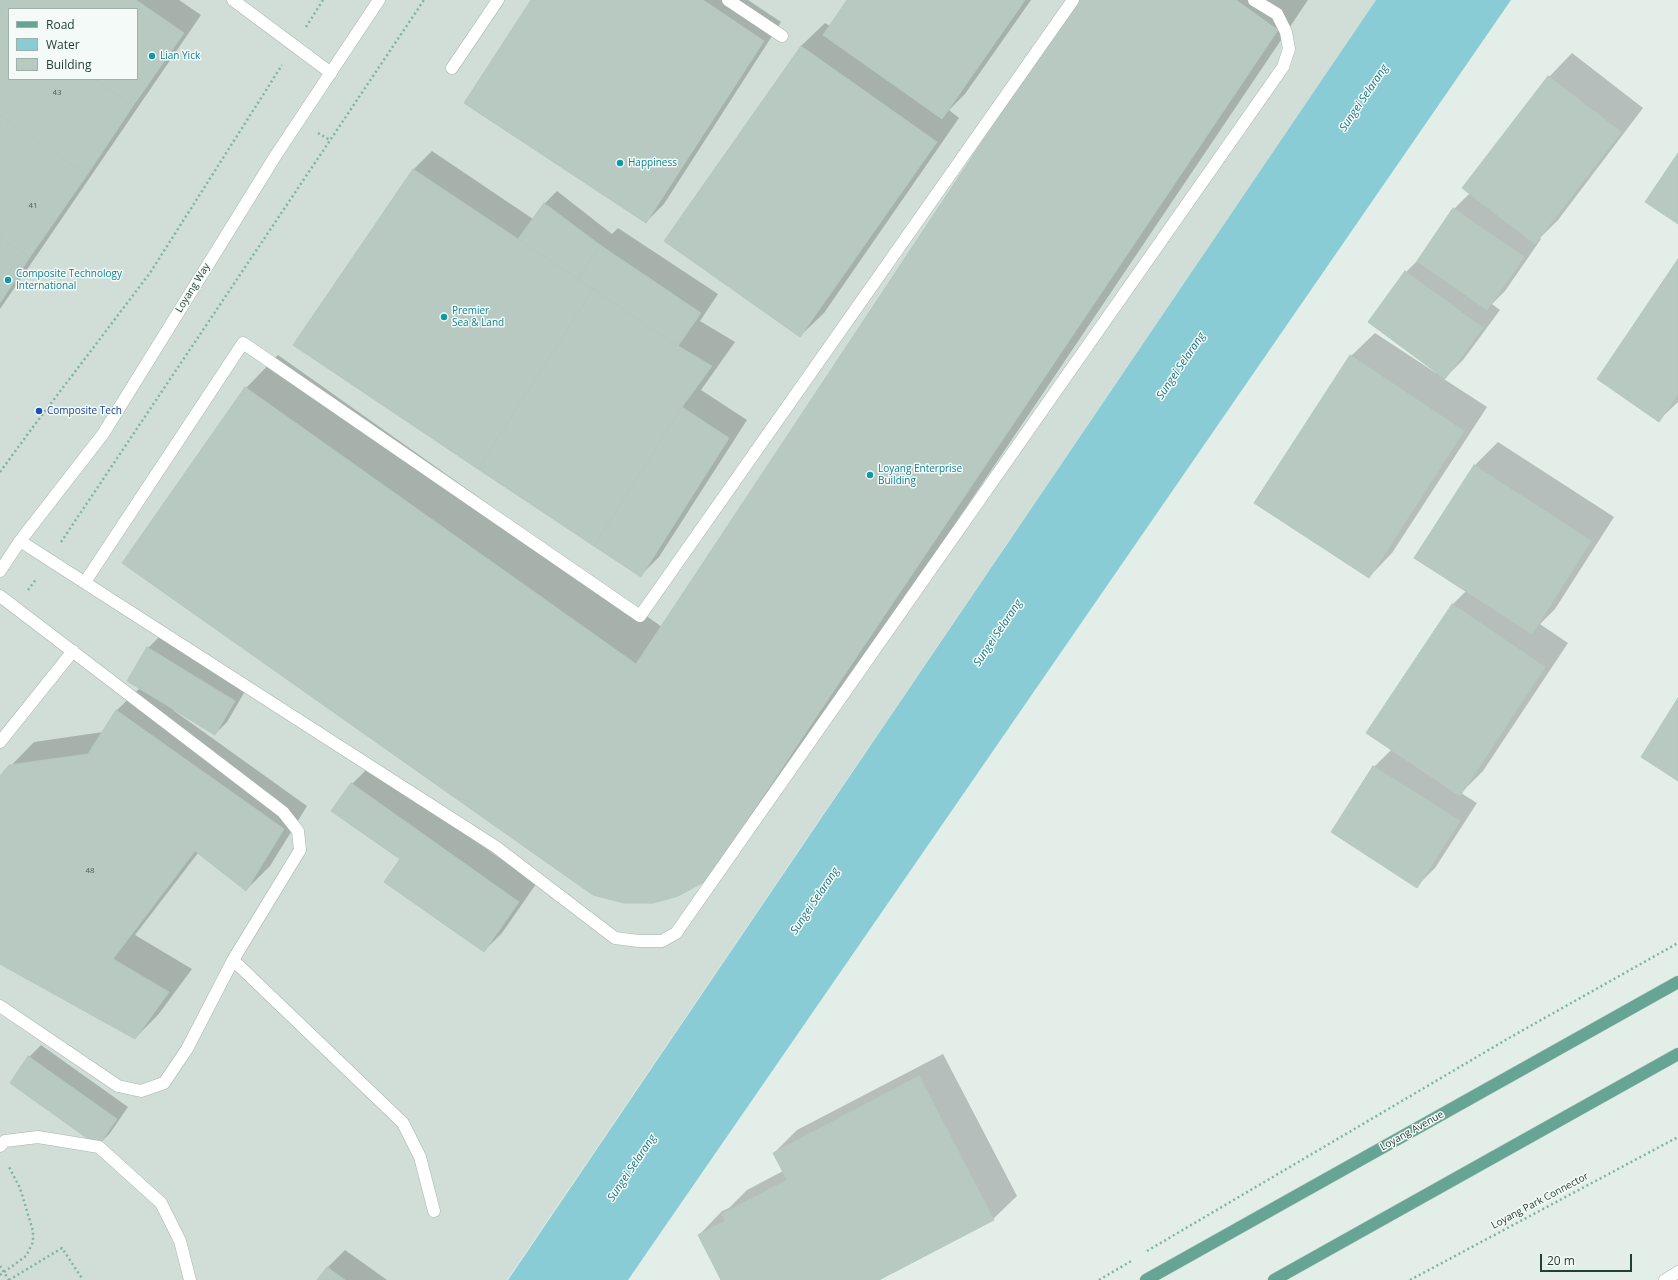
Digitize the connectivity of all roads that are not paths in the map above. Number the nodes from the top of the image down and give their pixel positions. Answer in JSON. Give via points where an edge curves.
{"nodes":[{"id":1,"x":233,"y":0,"type":"edge"},
{"id":2,"x":379,"y":0,"type":"edge"},
{"id":3,"x":498,"y":0,"type":"edge"},
{"id":4,"x":728,"y":0,"type":"edge"},
{"id":5,"x":1073,"y":0,"type":"edge"},
{"id":6,"x":1254,"y":0,"type":"edge"},
{"id":7,"x":782,"y":36,"type":"dead end"},
{"id":8,"x":452,"y":68,"type":"dead end"},
{"id":9,"x":331,"y":73,"type":"junction"},
{"id":10,"x":20,"y":541,"type":"junction"},
{"id":11,"x":0,"y":571,"type":"edge"},
{"id":12,"x":84,"y":582,"type":"junction"},
{"id":13,"x":0,"y":596,"type":"edge"},
{"id":14,"x":73,"y":651,"type":"junction"},
{"id":15,"x":0,"y":742,"type":"edge"},
{"id":16,"x":233,"y":960,"type":"junction"},
{"id":17,"x":1678,"y":982,"type":"edge"},
{"id":18,"x":0,"y":1006,"type":"edge"},
{"id":19,"x":1678,"y":1054,"type":"edge"},
{"id":20,"x":0,"y":1146,"type":"edge"},
{"id":21,"x":434,"y":1211,"type":"dead end"},
{"id":22,"x":1678,"y":1272,"type":"edge"},
{"id":23,"x":190,"y":1280,"type":"edge"},
{"id":24,"x":1146,"y":1280,"type":"edge"},
{"id":25,"x":1274,"y":1280,"type":"edge"},
{"id":26,"x":1665,"y":1280,"type":"edge"}],
"edges":[{"from":1,"to":9,"type":"street"},
{"from":2,"to":9,"type":"street","name":"Loyang Way"},
{"from":3,"to":8,"type":"street"},
{"from":4,"to":7,"type":"street"},
{"from":5,"to":12,"type":"street","via":[[640,616],[243,343]]},
{"from":6,"to":12,"type":"street","via":[[1277,14],[1286,32],[1289,49],[1283,66],[676,934],[662,941],[615,938],[496,847]]},
{"from":9,"to":10,"type":"street","name":"Loyang Way","via":[[276,155],[103,434]]},
{"from":10,"to":11,"type":"street","name":"Loyang Way"},
{"from":10,"to":12,"type":"street"},
{"from":13,"to":14,"type":"street"},
{"from":14,"to":15,"type":"street"},
{"from":14,"to":16,"type":"street","via":[[283,812],[298,830],[300,850]]},
{"from":16,"to":18,"type":"street","via":[[187,1049],[164,1084],[141,1091],[118,1086]]},
{"from":16,"to":21,"type":"street","via":[[403,1123],[420,1157]]},
{"from":17,"to":24,"type":"main road","name":"Loyang Avenue"},
{"from":19,"to":25,"type":"main road"},
{"from":20,"to":23,"type":"street","via":[[5,1141],[38,1137],[99,1147],[161,1202],[180,1241]]},
{"from":22,"to":26,"type":"street"}]}
